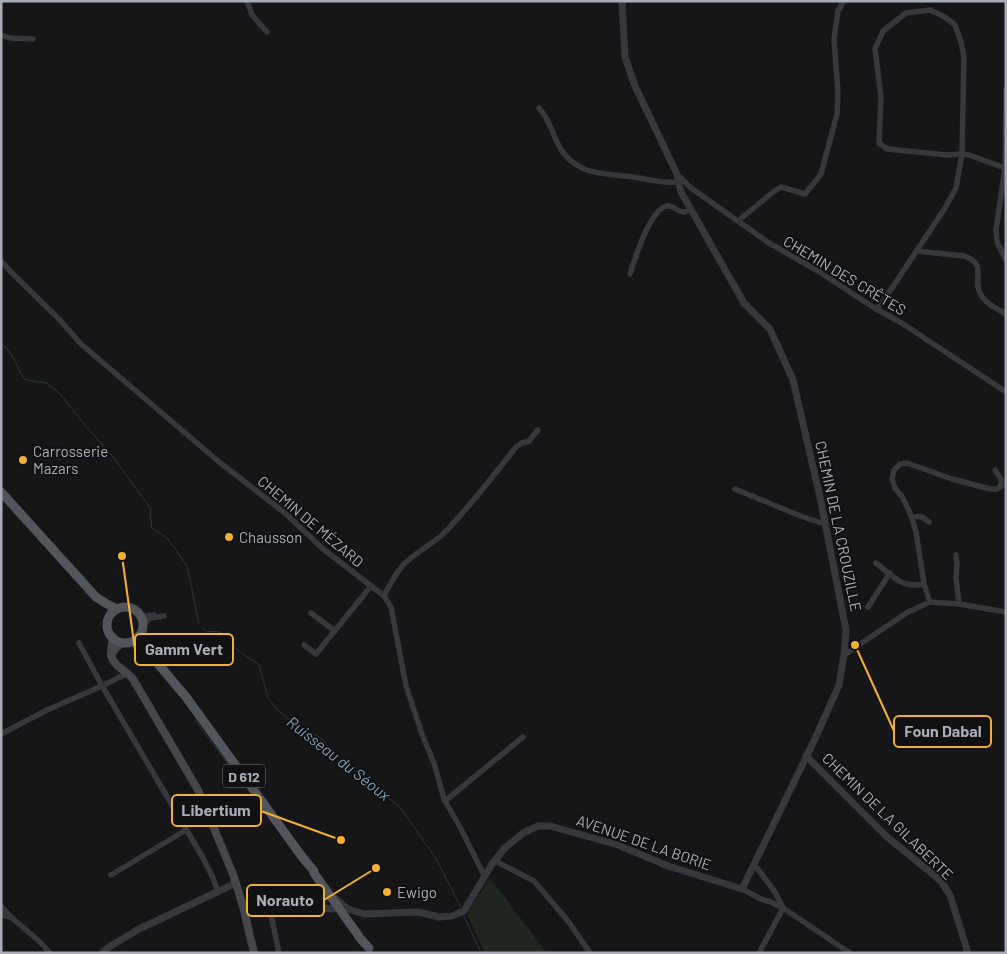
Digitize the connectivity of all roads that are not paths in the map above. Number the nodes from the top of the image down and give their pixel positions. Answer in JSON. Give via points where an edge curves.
{"nodes":[{"id":1,"x":247,"y":1,"type":"edge"},
{"id":2,"x":622,"y":1,"type":"edge"},
{"id":3,"x":844,"y":1,"type":"edge"},
{"id":4,"x":267,"y":32,"type":"dead end"},
{"id":5,"x":1,"y":35,"type":"edge"},
{"id":6,"x":33,"y":39,"type":"dead end"},
{"id":7,"x":1006,"y":89,"type":"edge"},
{"id":8,"x":539,"y":108,"type":"dead end"},
{"id":9,"x":1005,"y":120,"type":"edge"},
{"id":10,"x":962,"y":154,"type":"junction"},
{"id":11,"x":1005,"y":168,"type":"edge"},
{"id":12,"x":676,"y":172,"type":"junction"},
{"id":13,"x":678,"y":181,"type":"junction"},
{"id":14,"x":692,"y":210,"type":"junction"},
{"id":15,"x":738,"y":221,"type":"junction"},
{"id":16,"x":916,"y":251,"type":"junction"},
{"id":17,"x":1006,"y":260,"type":"edge"},
{"id":18,"x":1,"y":262,"type":"edge"},
{"id":19,"x":630,"y":274,"type":"dead end"},
{"id":20,"x":876,"y":308,"type":"junction"},
{"id":21,"x":1006,"y":314,"type":"edge"},
{"id":22,"x":1006,"y":392,"type":"edge"},
{"id":23,"x":538,"y":430,"type":"dead end"},
{"id":24,"x":995,"y":470,"type":"dead end"},
{"id":25,"x":1003,"y":488,"type":"edge"},
{"id":26,"x":735,"y":489,"type":"dead end"},
{"id":27,"x":1,"y":492,"type":"edge"},
{"id":28,"x":912,"y":518,"type":"junction"},
{"id":29,"x":929,"y":522,"type":"dead end"},
{"id":30,"x":825,"y":524,"type":"junction"},
{"id":31,"x":956,"y":555,"type":"dead end"},
{"id":32,"x":876,"y":563,"type":"dead end"},
{"id":33,"x":890,"y":573,"type":"junction"},
{"id":34,"x":924,"y":584,"type":"junction"},
{"id":35,"x":371,"y":586,"type":"junction"},
{"id":36,"x":384,"y":596,"type":"junction"},
{"id":37,"x":96,"y":597,"type":"junction"},
{"id":38,"x":930,"y":602,"type":"junction"},
{"id":39,"x":958,"y":604,"type":"junction"},
{"id":40,"x":868,"y":607,"type":"dead end"},
{"id":41,"x":118,"y":609,"type":"junction"},
{"id":42,"x":1006,"y":612,"type":"edge"},
{"id":43,"x":311,"y":614,"type":"dead end"},
{"id":44,"x":108,"y":621,"type":"junction"},
{"id":45,"x":335,"y":631,"type":"junction"},
{"id":46,"x":139,"y":636,"type":"junction"},
{"id":47,"x":113,"y":638,"type":"junction"},
{"id":48,"x":126,"y":642,"type":"junction"},
{"id":49,"x":80,"y":643,"type":"dead end"},
{"id":50,"x":304,"y":645,"type":"dead end"},
{"id":51,"x":111,"y":655,"type":"junction"},
{"id":52,"x":844,"y":655,"type":"junction"},
{"id":53,"x":128,"y":673,"type":"junction"},
{"id":54,"x":102,"y":686,"type":"junction"},
{"id":55,"x":198,"y":716,"type":"junction"},
{"id":56,"x":1,"y":734,"type":"edge"},
{"id":57,"x":523,"y":737,"type":"dead end"},
{"id":58,"x":806,"y":756,"type":"junction"},
{"id":59,"x":445,"y":801,"type":"junction"},
{"id":60,"x":186,"y":830,"type":"junction"},
{"id":61,"x":495,"y":861,"type":"junction"},
{"id":62,"x":754,"y":864,"type":"junction"},
{"id":63,"x":110,"y":875,"type":"dead end"},
{"id":64,"x":485,"y":877,"type":"junction"},
{"id":65,"x":236,"y":883,"type":"junction"},
{"id":66,"x":324,"y":887,"type":"junction"},
{"id":67,"x":742,"y":889,"type":"junction"},
{"id":68,"x":218,"y":891,"type":"junction"},
{"id":69,"x":1,"y":906,"type":"edge"},
{"id":70,"x":783,"y":908,"type":"junction"},
{"id":71,"x":333,"y":909,"type":"dead end"},
{"id":72,"x":270,"y":910,"type":"junction"},
{"id":73,"x":245,"y":914,"type":"junction"},
{"id":74,"x":344,"y":914,"type":"junction"},
{"id":75,"x":364,"y":914,"type":"junction"},
{"id":76,"x":1,"y":915,"type":"edge"},
{"id":77,"x":11,"y":917,"type":"junction"},
{"id":78,"x":370,"y":951,"type":"edge"},
{"id":79,"x":50,"y":953,"type":"edge"},
{"id":80,"x":102,"y":953,"type":"edge"},
{"id":81,"x":254,"y":953,"type":"edge"},
{"id":82,"x":279,"y":953,"type":"edge"},
{"id":83,"x":590,"y":953,"type":"edge"},
{"id":84,"x":759,"y":953,"type":"edge"},
{"id":85,"x":850,"y":953,"type":"edge"},
{"id":86,"x":968,"y":953,"type":"edge"}],
"edges":[{"from":1,"to":4,"type":"street","via":[[252,15]]},
{"from":2,"to":12,"type":"street","name":"CHEMIN DE LA CROUZILLE","via":[[625,57],[635,86]]},
{"from":3,"to":15,"type":"street","via":[[838,11],[834,39],[837,114],[821,174],[805,194],[781,188]]},
{"from":5,"to":6,"type":"street"},
{"from":7,"to":9,"type":"street"},
{"from":8,"to":13,"type":"street","via":[[558,145],[573,163],[593,172],[666,183]]},
{"from":9,"to":11,"type":"street"},
{"from":10,"to":10,"type":"street","via":[[964,57],[955,26],[945,16],[930,10],[906,13],[883,31],[875,49],[881,97],[879,143],[887,149]]},
{"from":10,"to":11,"type":"street"},
{"from":10,"to":16,"type":"street","via":[[956,188]]},
{"from":11,"to":17,"type":"street","via":[[996,230],[997,242]]},
{"from":12,"to":13,"type":"street","name":"CHEMIN DE LA CROUZILLE"},
{"from":12,"to":15,"type":"street","name":"CHEMIN DES CRÊTES","via":[[691,188]]},
{"from":13,"to":14,"type":"street","name":"CHEMIN DE LA CROUZILLE"},
{"from":14,"to":19,"type":"street","via":[[684,212],[665,206],[657,212],[642,239]]},
{"from":14,"to":30,"type":"street","name":"CHEMIN DE LA CROUZILLE","via":[[744,303],[770,329],[793,380]]},
{"from":15,"to":20,"type":"street","name":"CHEMIN DES CRÊTES","via":[[769,244]]},
{"from":16,"to":20,"type":"street"},
{"from":16,"to":21,"type":"street","via":[[971,258],[979,268],[977,287],[981,296]]},
{"from":18,"to":35,"type":"street","name":"CHEMIN DE MÉZARD","via":[[60,318],[81,344]]},
{"from":20,"to":22,"type":"street","name":"CHEMIN DES CRÊTES"},
{"from":23,"to":36,"type":"street","via":[[530,441],[516,447],[444,533],[402,567]]},
{"from":24,"to":25,"type":"street"},
{"from":25,"to":28,"type":"street","via":[[990,489],[907,463],[900,464],[892,479]]},
{"from":26,"to":30,"type":"street"},
{"from":27,"to":37,"type":"main road"},
{"from":28,"to":29,"type":"street","via":[[923,517]]},
{"from":28,"to":34,"type":"street"},
{"from":30,"to":52,"type":"street","name":"CHEMIN DE LA CROUZILLE","via":[[846,630]]},
{"from":31,"to":39,"type":"street"},
{"from":32,"to":33,"type":"street"},
{"from":33,"to":34,"type":"street","via":[[904,584]]},
{"from":33,"to":40,"type":"street"},
{"from":34,"to":38,"type":"street"},
{"from":35,"to":36,"type":"street","name":"CHEMIN DE MÉZARD"},
{"from":35,"to":45,"type":"street"},
{"from":36,"to":59,"type":"street","via":[[391,607],[406,686]]},
{"from":37,"to":41,"type":"main road"},
{"from":37,"to":44,"type":"main road"},
{"from":38,"to":39,"type":"street"},
{"from":38,"to":52,"type":"street","via":[[908,612]]},
{"from":39,"to":42,"type":"street"},
{"from":41,"to":44,"type":"main road"},
{"from":41,"to":46,"type":"main road","via":[[133,609],[142,621]]},
{"from":43,"to":45,"type":"street"},
{"from":44,"to":47,"type":"main road"},
{"from":45,"to":50,"type":"street","via":[[316,654]]},
{"from":46,"to":48,"type":"main road"},
{"from":46,"to":55,"type":"main road","number":"D 612"},
{"from":47,"to":48,"type":"main road"},
{"from":47,"to":51,"type":"main road"},
{"from":48,"to":51,"type":"main road"},
{"from":48,"to":55,"type":"main road","number":"D 612","via":[[147,655]]},
{"from":49,"to":54,"type":"street"},
{"from":51,"to":53,"type":"main road","via":[[114,663]]},
{"from":52,"to":58,"type":"street","name":"CHEMIN DE LA CROUZILLE","via":[[839,685]]},
{"from":53,"to":54,"type":"street"},
{"from":53,"to":65,"type":"main road","via":[[198,790]]},
{"from":54,"to":56,"type":"street"},
{"from":54,"to":60,"type":"street"},
{"from":55,"to":66,"type":"main road","number":"D 612"},
{"from":57,"to":59,"type":"street"},
{"from":58,"to":62,"type":"street","name":"CHEMIN DE LA CROUZILLE"},
{"from":58,"to":86,"type":"street","name":"CHEMIN DE LA GILABERTE","via":[[886,836],[941,881],[950,895]]},
{"from":59,"to":64,"type":"street"},
{"from":60,"to":63,"type":"street"},
{"from":60,"to":68,"type":"street"},
{"from":61,"to":64,"type":"street","name":"AVENUE DE LA BORIE"},
{"from":61,"to":67,"type":"street","name":"AVENUE DE LA BORIE","via":[[524,833],[538,826],[550,826],[618,845],[668,866]]},
{"from":61,"to":83,"type":"street","via":[[534,881]]},
{"from":62,"to":67,"type":"street","name":"CHEMIN DE LA CROUZILLE"},
{"from":62,"to":70,"type":"street"},
{"from":64,"to":75,"type":"street","name":"AVENUE DE LA BORIE","via":[[464,911],[452,916],[439,917],[418,912]]},
{"from":65,"to":68,"type":"street"},
{"from":65,"to":73,"type":"main road"},
{"from":66,"to":74,"type":"main road","number":"D 612"},
{"from":66,"to":75,"type":"street","name":"AVENUE DE LA BORIE","via":[[348,910]]},
{"from":67,"to":70,"type":"street","name":"AVENUE DE LA BORIE"},
{"from":68,"to":80,"type":"street","via":[[126,937]]},
{"from":69,"to":77,"type":"street"},
{"from":70,"to":84,"type":"street"},
{"from":70,"to":85,"type":"street","name":"AVENUE DE LA BORIE"},
{"from":71,"to":72,"type":"street"},
{"from":72,"to":73,"type":"street"},
{"from":72,"to":82,"type":"street"},
{"from":73,"to":81,"type":"main road"},
{"from":74,"to":75,"type":"street","name":"AVENUE DE LA BORIE","via":[[350,918]]},
{"from":74,"to":78,"type":"main road","number":"D 612"},
{"from":76,"to":77,"type":"street"},
{"from":77,"to":79,"type":"street"}]}
